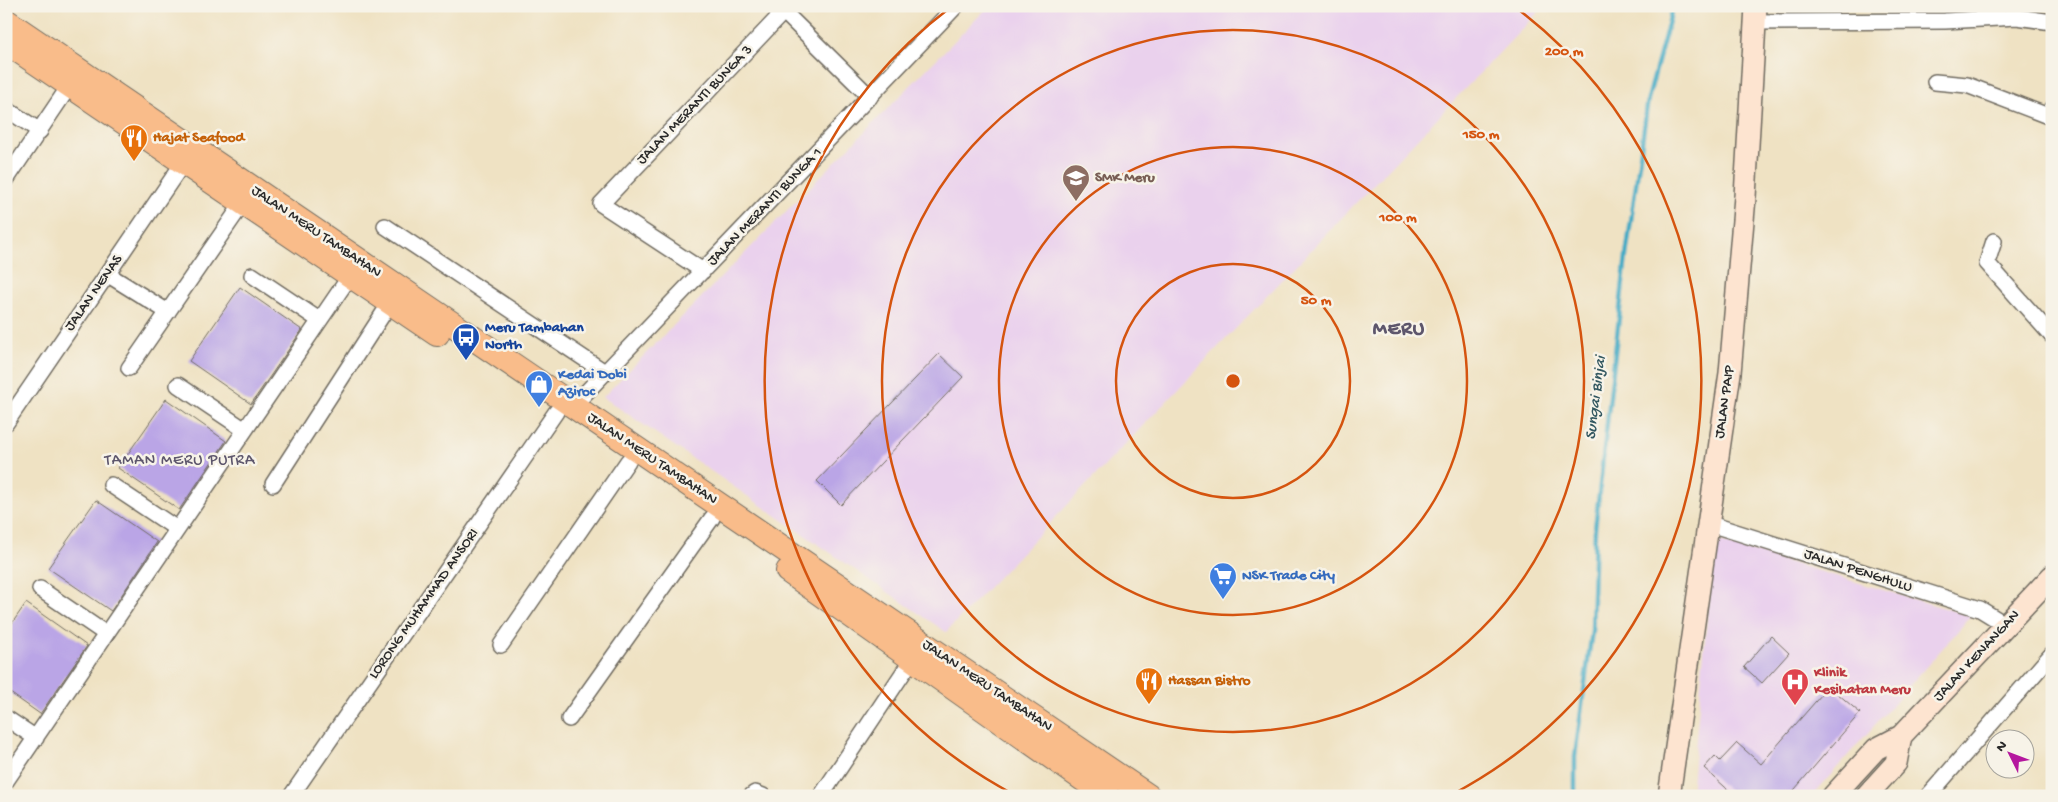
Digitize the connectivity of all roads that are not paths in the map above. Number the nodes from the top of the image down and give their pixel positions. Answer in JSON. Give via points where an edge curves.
{"nodes":[{"id":1,"x":956,"y":6,"type":"edge"},
{"id":2,"x":786,"y":9,"type":"edge"},
{"id":3,"x":1756,"y":14,"type":"edge"},
{"id":4,"x":6,"y":22,"type":"edge"},
{"id":5,"x":2052,"y":22,"type":"edge"},
{"id":6,"x":8,"y":47,"type":"edge"},
{"id":7,"x":1935,"y":82,"type":"dead end"},
{"id":8,"x":70,"y":86,"type":"junction"},
{"id":9,"x":870,"y":97,"type":"junction"},
{"id":10,"x":2052,"y":108,"type":"edge"},
{"id":11,"x":6,"y":109,"type":"edge"},
{"id":12,"x":40,"y":131,"type":"junction"},
{"id":13,"x":184,"y":163,"type":"junction"},
{"id":14,"x":6,"y":180,"type":"edge"},
{"id":15,"x":243,"y":203,"type":"junction"},
{"id":16,"x":385,"y":226,"type":"dead end"},
{"id":17,"x":1994,"y":240,"type":"dead end"},
{"id":18,"x":704,"y":271,"type":"junction"},
{"id":19,"x":108,"y":274,"type":"junction"},
{"id":20,"x":252,"y":275,"type":"dead end"},
{"id":21,"x":350,"y":276,"type":"junction"},
{"id":22,"x":390,"y":303,"type":"junction"},
{"id":23,"x":168,"y":312,"type":"junction"},
{"id":24,"x":319,"y":320,"type":"junction"},
{"id":25,"x":2052,"y":336,"type":"edge"},
{"id":26,"x":129,"y":368,"type":"dead end"},
{"id":27,"x":606,"y":373,"type":"junction"},
{"id":28,"x":178,"y":385,"type":"dead end"},
{"id":29,"x":564,"y":409,"type":"junction"},
{"id":30,"x":6,"y":423,"type":"edge"},
{"id":31,"x":245,"y":430,"type":"junction"},
{"id":32,"x":628,"y":461,"type":"junction"},
{"id":33,"x":274,"y":484,"type":"dead end"},
{"id":34,"x":111,"y":485,"type":"dead end"},
{"id":35,"x":712,"y":518,"type":"junction"},
{"id":36,"x":1707,"y":523,"type":"junction"},
{"id":37,"x":177,"y":529,"type":"junction"},
{"id":38,"x":2052,"y":576,"type":"edge"},
{"id":39,"x":40,"y":589,"type":"dead end"},
{"id":40,"x":2006,"y":625,"type":"junction"},
{"id":41,"x":106,"y":634,"type":"junction"},
{"id":42,"x":501,"y":645,"type":"dead end"},
{"id":43,"x":2052,"y":654,"type":"edge"},
{"id":44,"x":913,"y":658,"type":"junction"},
{"id":45,"x":6,"y":718,"type":"edge"},
{"id":46,"x":570,"y":719,"type":"dead end"},
{"id":47,"x":1901,"y":736,"type":"junction"},
{"id":48,"x":36,"y":738,"type":"junction"},
{"id":49,"x":6,"y":781,"type":"edge"},
{"id":50,"x":1095,"y":792,"type":"edge"},
{"id":51,"x":291,"y":796,"type":"edge"},
{"id":52,"x":751,"y":796,"type":"edge"},
{"id":53,"x":763,"y":796,"type":"edge"},
{"id":54,"x":820,"y":796,"type":"edge"},
{"id":55,"x":1148,"y":796,"type":"edge"},
{"id":56,"x":1669,"y":796,"type":"edge"},
{"id":57,"x":1832,"y":796,"type":"edge"},
{"id":58,"x":1866,"y":796,"type":"edge"},
{"id":59,"x":1928,"y":796,"type":"edge"}],
"edges":[{"from":1,"to":9,"type":"street","name":"JALAN MERANTI BUNGA 1"},
{"from":2,"to":9,"type":"street"},
{"from":2,"to":18,"type":"street","name":"JALAN MERANTI BUNGA 3","via":[[601,204]]},
{"from":3,"to":5,"type":"street","via":[[1945,21],[2017,17]]},
{"from":3,"to":36,"type":"street","name":"JALAN PAIP","via":[[1730,373]]},
{"from":4,"to":29,"type":"main road","name":"JALAN MERU TAMBAHAN"},
{"from":6,"to":8,"type":"main road","name":"JALAN MERU TAMBAHAN"},
{"from":7,"to":10,"type":"street","via":[[1967,85],[2048,116]]},
{"from":8,"to":12,"type":"street"},
{"from":8,"to":13,"type":"main road","name":"JALAN MERU TAMBAHAN"},
{"from":9,"to":18,"type":"street","name":"JALAN MERANTI BUNGA 1"},
{"from":11,"to":12,"type":"street"},
{"from":12,"to":14,"type":"street"},
{"from":13,"to":15,"type":"main road","name":"JALAN MERU TAMBAHAN"},
{"from":13,"to":19,"type":"street","name":"JALAN NENAS"},
{"from":15,"to":21,"type":"main road","name":"JALAN MERU TAMBAHAN"},
{"from":15,"to":23,"type":"street"},
{"from":16,"to":27,"type":"street"},
{"from":17,"to":25,"type":"street","via":[[1987,263]]},
{"from":18,"to":27,"type":"street","name":"JALAN MERANTI BUNGA 1"},
{"from":19,"to":23,"type":"street"},
{"from":19,"to":30,"type":"street","name":"JALAN NENAS"},
{"from":20,"to":24,"type":"street"},
{"from":21,"to":22,"type":"main road","name":"JALAN MERU TAMBAHAN"},
{"from":21,"to":24,"type":"street"},
{"from":22,"to":29,"type":"main road","name":"JALAN MERU TAMBAHAN"},
{"from":22,"to":33,"type":"street"},
{"from":23,"to":26,"type":"street"},
{"from":24,"to":31,"type":"street"},
{"from":27,"to":29,"type":"street","name":"JALAN MERANTI BUNGA 1"},
{"from":28,"to":31,"type":"street"},
{"from":29,"to":32,"type":"main road","name":"JALAN MERU TAMBAHAN"},
{"from":29,"to":51,"type":"street","name":"LORONG MUHAMMAD ANSORI"},
{"from":29,"to":55,"type":"main road","name":"JALAN MERU TAMBAHAN"},
{"from":31,"to":37,"type":"street"},
{"from":32,"to":35,"type":"main road","name":"JALAN MERU TAMBAHAN"},
{"from":32,"to":42,"type":"street"},
{"from":34,"to":37,"type":"street"},
{"from":35,"to":44,"type":"main road","name":"JALAN MERU TAMBAHAN"},
{"from":35,"to":46,"type":"street"},
{"from":36,"to":40,"type":"street","name":"JALAN PENGHULU","via":[[1980,610]]},
{"from":36,"to":56,"type":"street","name":"JALAN PAIP"},
{"from":37,"to":41,"type":"street"},
{"from":38,"to":40,"type":"street","name":"JALAN KENANGAN"},
{"from":39,"to":41,"type":"street"},
{"from":40,"to":47,"type":"street","name":"JALAN KENANGAN"},
{"from":41,"to":48,"type":"street"},
{"from":43,"to":59,"type":"street"},
{"from":44,"to":50,"type":"main road","name":"JALAN MERU TAMBAHAN"},
{"from":44,"to":54,"type":"street"},
{"from":45,"to":48,"type":"street"},
{"from":47,"to":57,"type":"street","name":"JALAN KENANGAN","via":[[1876,749]]},
{"from":47,"to":58,"type":"street","via":[[1896,763]]},
{"from":48,"to":49,"type":"street"},
{"from":52,"to":53,"type":"street","via":[[758,793]]}]}
